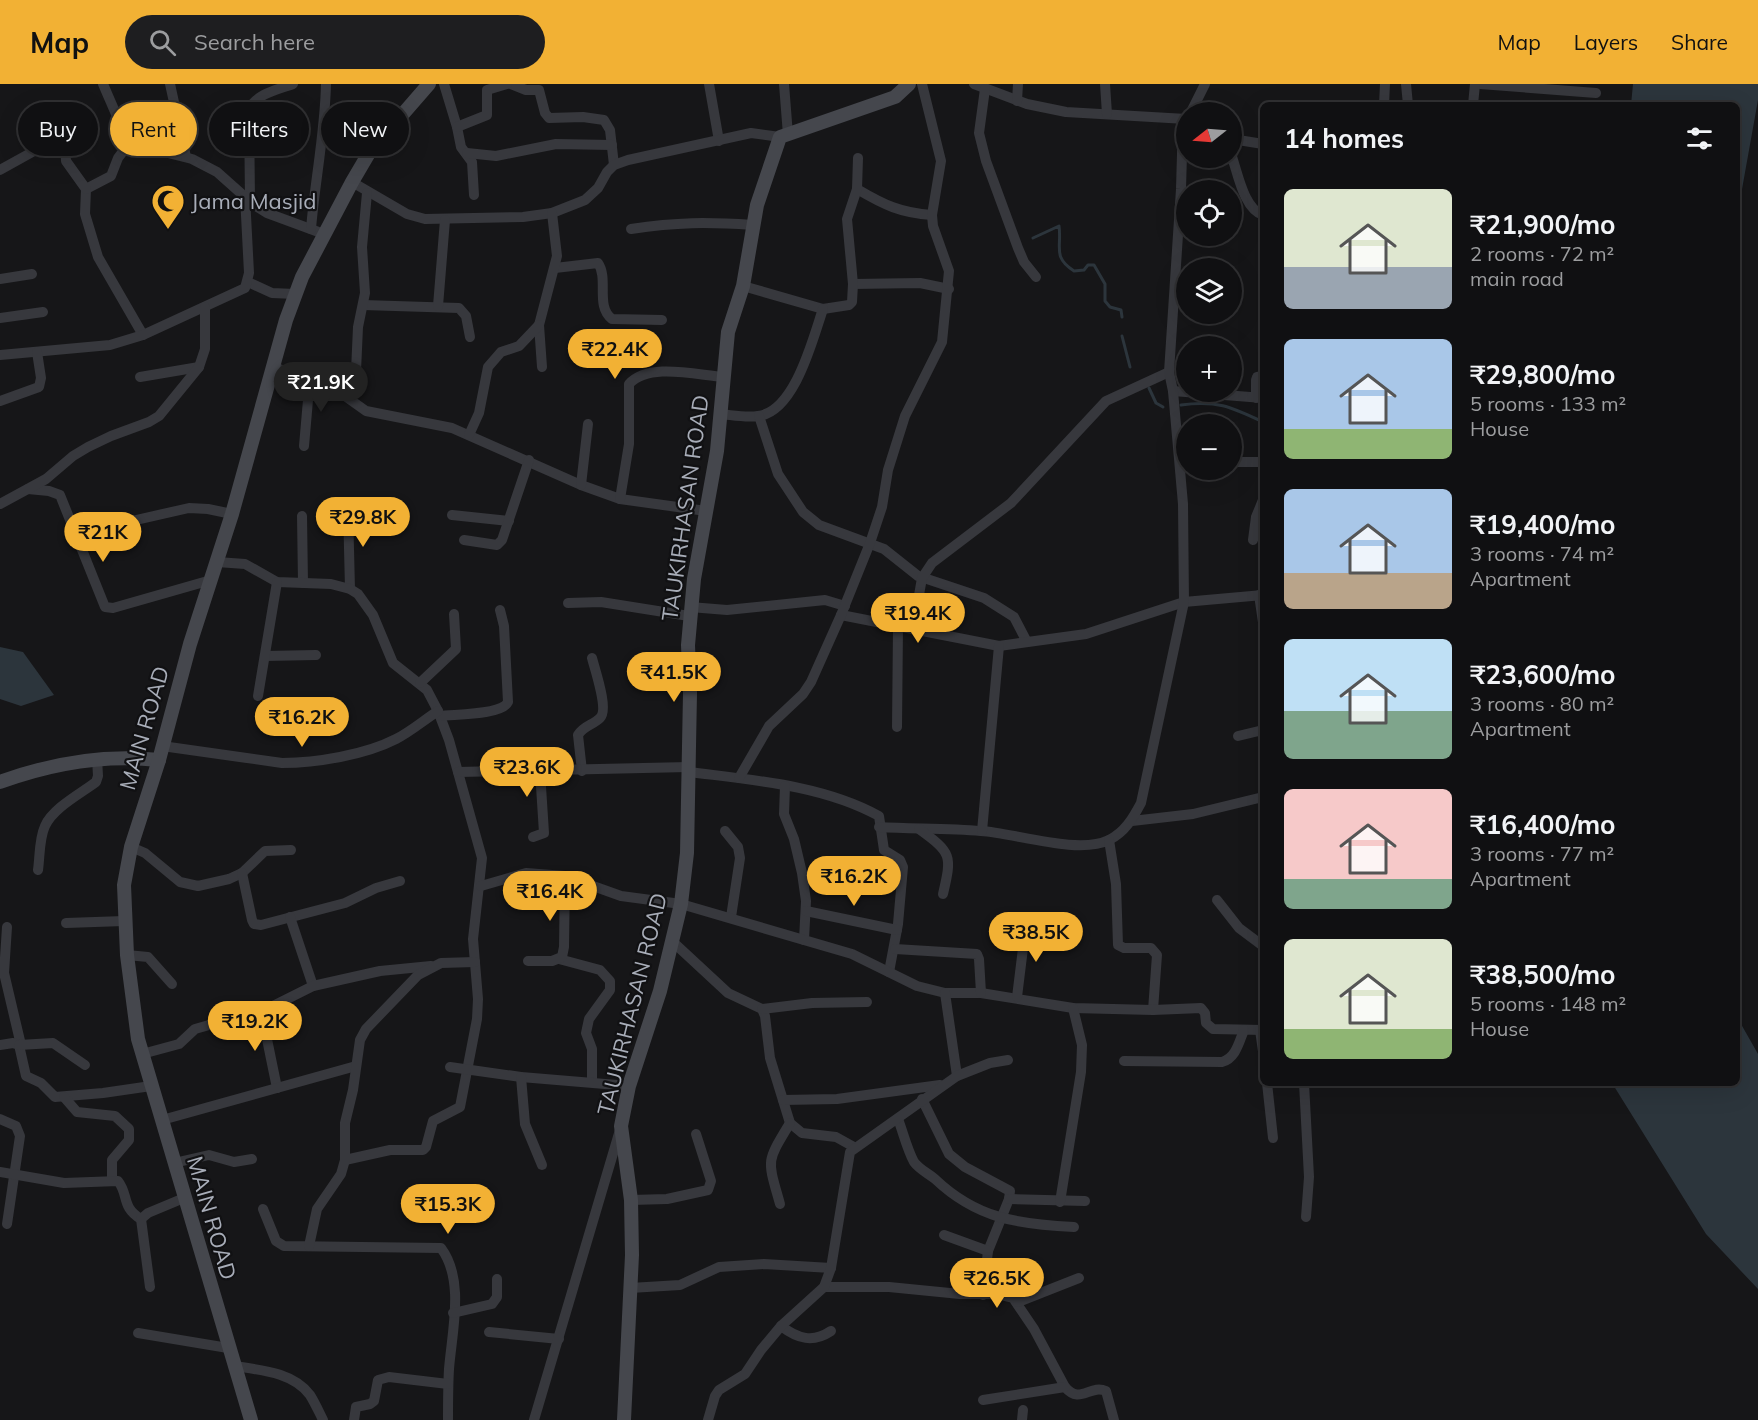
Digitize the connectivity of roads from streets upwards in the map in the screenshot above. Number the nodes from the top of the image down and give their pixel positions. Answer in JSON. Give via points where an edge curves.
{"nodes":[{"id":1,"x":103,"y":84,"type":"edge"},
{"id":2,"x":170,"y":84,"type":"edge"},
{"id":3,"x":293,"y":84,"type":"edge"},
{"id":4,"x":326,"y":84,"type":"edge"},
{"id":5,"x":429,"y":84,"type":"edge"},
{"id":6,"x":444,"y":84,"type":"edge"},
{"id":7,"x":709,"y":84,"type":"edge"},
{"id":8,"x":784,"y":84,"type":"edge"},
{"id":9,"x":909,"y":84,"type":"edge"},
{"id":10,"x":922,"y":84,"type":"edge"},
{"id":11,"x":1018,"y":84,"type":"edge"},
{"id":12,"x":1105,"y":84,"type":"edge"},
{"id":13,"x":1205,"y":84,"type":"edge"},
{"id":14,"x":1385,"y":84,"type":"edge"},
{"id":15,"x":1406,"y":84,"type":"edge"},
{"id":16,"x":1475,"y":84,"type":"edge"},
{"id":17,"x":1480,"y":84,"type":"edge"},
{"id":18,"x":1490,"y":84,"type":"edge"},
{"id":19,"x":513,"y":85,"type":"edge"},
{"id":20,"x":1512,"y":85,"type":"edge"},
{"id":21,"x":980,"y":87,"type":"edge"},
{"id":22,"x":1564,"y":87,"type":"edge"},
{"id":23,"x":1596,"y":93,"type":"dead end"},
{"id":24,"x":1017,"y":101,"type":"junction"},
{"id":25,"x":111,"y":102,"type":"edge"},
{"id":26,"x":1195,"y":102,"type":"edge"},
{"id":27,"x":1384,"y":102,"type":"edge"},
{"id":28,"x":1408,"y":102,"type":"edge"},
{"id":29,"x":1473,"y":102,"type":"edge"},
{"id":30,"x":1107,"y":114,"type":"junction"},
{"id":31,"x":1176,"y":117,"type":"edge"},
{"id":32,"x":458,"y":127,"type":"junction"},
{"id":33,"x":784,"y":136,"type":"junction"},
{"id":34,"x":718,"y":141,"type":"junction"},
{"id":35,"x":1242,"y":141,"type":"edge"},
{"id":36,"x":1260,"y":144,"type":"edge"},
{"id":37,"x":612,"y":145,"type":"junction"},
{"id":38,"x":467,"y":153,"type":"junction"},
{"id":39,"x":25,"y":156,"type":"edge"},
{"id":40,"x":66,"y":156,"type":"edge"},
{"id":41,"x":120,"y":156,"type":"edge"},
{"id":42,"x":181,"y":156,"type":"edge"},
{"id":43,"x":186,"y":157,"type":"junction"},
{"id":44,"x":858,"y":158,"type":"dead end"},
{"id":45,"x":614,"y":165,"type":"junction"},
{"id":46,"x":1183,"y":168,"type":"edge"},
{"id":47,"x":1236,"y":168,"type":"edge"},
{"id":48,"x":0,"y":170,"type":"edge"},
{"id":49,"x":352,"y":182,"type":"junction"},
{"id":50,"x":86,"y":189,"type":"junction"},
{"id":51,"x":857,"y":189,"type":"junction"},
{"id":52,"x":367,"y":193,"type":"junction"},
{"id":53,"x":474,"y":195,"type":"dead end"},
{"id":54,"x":248,"y":198,"type":"junction"},
{"id":55,"x":552,"y":213,"type":"junction"},
{"id":56,"x":1260,"y":214,"type":"edge"},
{"id":57,"x":932,"y":215,"type":"junction"},
{"id":58,"x":445,"y":220,"type":"junction"},
{"id":59,"x":753,"y":225,"type":"junction"},
{"id":60,"x":631,"y":229,"type":"dead end"},
{"id":61,"x":317,"y":231,"type":"junction"},
{"id":62,"x":555,"y":268,"type":"junction"},
{"id":63,"x":32,"y":274,"type":"dead end"},
{"id":64,"x":1036,"y":277,"type":"dead end"},
{"id":65,"x":0,"y":279,"type":"edge"},
{"id":66,"x":248,"y":282,"type":"junction"},
{"id":67,"x":853,"y":284,"type":"junction"},
{"id":68,"x":743,"y":286,"type":"junction"},
{"id":69,"x":949,"y":289,"type":"junction"},
{"id":70,"x":296,"y":294,"type":"junction"},
{"id":71,"x":363,"y":305,"type":"junction"},
{"id":72,"x":438,"y":306,"type":"junction"},
{"id":73,"x":205,"y":308,"type":"junction"},
{"id":74,"x":823,"y":309,"type":"junction"},
{"id":75,"x":43,"y":312,"type":"dead end"},
{"id":76,"x":0,"y":318,"type":"edge"},
{"id":77,"x":662,"y":320,"type":"dead end"},
{"id":78,"x":538,"y":325,"type":"junction"},
{"id":79,"x":142,"y":335,"type":"junction"},
{"id":80,"x":470,"y":337,"type":"dead end"},
{"id":81,"x":37,"y":352,"type":"junction"},
{"id":82,"x":0,"y":355,"type":"edge"},
{"id":83,"x":273,"y":367,"type":"junction"},
{"id":84,"x":542,"y":367,"type":"dead end"},
{"id":85,"x":199,"y":368,"type":"junction"},
{"id":86,"x":1169,"y":372,"type":"junction"},
{"id":87,"x":1260,"y":376,"type":"edge"},
{"id":88,"x":140,"y":377,"type":"dead end"},
{"id":89,"x":724,"y":377,"type":"junction"},
{"id":90,"x":310,"y":378,"type":"junction"},
{"id":91,"x":1173,"y":391,"type":"junction"},
{"id":92,"x":1260,"y":398,"type":"edge"},
{"id":93,"x":350,"y":399,"type":"junction"},
{"id":94,"x":0,"y":401,"type":"edge"},
{"id":95,"x":720,"y":414,"type":"junction"},
{"id":96,"x":1176,"y":414,"type":"edge"},
{"id":97,"x":759,"y":416,"type":"junction"},
{"id":98,"x":588,"y":424,"type":"dead end"},
{"id":99,"x":469,"y":435,"type":"junction"},
{"id":100,"x":304,"y":446,"type":"dead end"},
{"id":101,"x":530,"y":460,"type":"junction"},
{"id":102,"x":1242,"y":462,"type":"edge"},
{"id":103,"x":1260,"y":462,"type":"edge"},
{"id":104,"x":1183,"y":480,"type":"edge"},
{"id":105,"x":581,"y":485,"type":"junction"},
{"id":106,"x":27,"y":489,"type":"junction"},
{"id":107,"x":621,"y":499,"type":"junction"},
{"id":108,"x":0,"y":504,"type":"edge"},
{"id":109,"x":1260,"y":507,"type":"edge"},
{"id":110,"x":348,"y":508,"type":"dead end"},
{"id":111,"x":706,"y":511,"type":"junction"},
{"id":112,"x":232,"y":514,"type":"junction"},
{"id":113,"x":452,"y":515,"type":"dead end"},
{"id":114,"x":302,"y":516,"type":"dead end"},
{"id":115,"x":509,"y":521,"type":"junction"},
{"id":116,"x":75,"y":534,"type":"junction"},
{"id":117,"x":464,"y":540,"type":"dead end"},
{"id":118,"x":1253,"y":540,"type":"dead end"},
{"id":119,"x":870,"y":543,"type":"junction"},
{"id":120,"x":217,"y":562,"type":"junction"},
{"id":121,"x":918,"y":575,"type":"junction"},
{"id":122,"x":211,"y":580,"type":"junction"},
{"id":123,"x":278,"y":582,"type":"junction"},
{"id":124,"x":303,"y":583,"type":"junction"},
{"id":125,"x":350,"y":588,"type":"junction"},
{"id":126,"x":1260,"y":595,"type":"edge"},
{"id":127,"x":1184,"y":602,"type":"junction"},
{"id":128,"x":568,"y":603,"type":"dead end"},
{"id":129,"x":500,"y":610,"type":"dead end"},
{"id":130,"x":690,"y":611,"type":"junction"},
{"id":131,"x":843,"y":611,"type":"junction"},
{"id":132,"x":454,"y":614,"type":"dead end"},
{"id":133,"x":898,"y":627,"type":"junction"},
{"id":134,"x":913,"y":629,"type":"junction"},
{"id":135,"x":1027,"y":642,"type":"junction"},
{"id":136,"x":999,"y":646,"type":"junction"},
{"id":137,"x":265,"y":656,"type":"junction"},
{"id":138,"x":316,"y":656,"type":"dead end"},
{"id":139,"x":592,"y":658,"type":"dead end"},
{"id":140,"x":420,"y":683,"type":"junction"},
{"id":141,"x":258,"y":696,"type":"dead end"},
{"id":142,"x":439,"y":713,"type":"junction"},
{"id":143,"x":897,"y":727,"type":"dead end"},
{"id":144,"x":1260,"y":731,"type":"edge"},
{"id":145,"x":1238,"y":736,"type":"dead end"},
{"id":146,"x":161,"y":753,"type":"junction"},
{"id":147,"x":97,"y":758,"type":"junction"},
{"id":148,"x":689,"y":770,"type":"junction"},
{"id":149,"x":540,"y":771,"type":"junction"},
{"id":150,"x":582,"y":771,"type":"junction"},
{"id":151,"x":458,"y":772,"type":"junction"},
{"id":152,"x":739,"y":778,"type":"junction"},
{"id":153,"x":0,"y":782,"type":"edge"},
{"id":154,"x":785,"y":786,"type":"junction"},
{"id":155,"x":1260,"y":797,"type":"edge"},
{"id":156,"x":1132,"y":821,"type":"junction"},
{"id":157,"x":879,"y":828,"type":"junction"},
{"id":158,"x":919,"y":829,"type":"junction"},
{"id":159,"x":725,"y":831,"type":"dead end"},
{"id":160,"x":982,"y":831,"type":"junction"},
{"id":161,"x":533,"y":837,"type":"dead end"},
{"id":162,"x":1109,"y":840,"type":"junction"},
{"id":163,"x":131,"y":847,"type":"junction"},
{"id":164,"x":291,"y":850,"type":"dead end"},
{"id":165,"x":38,"y":870,"type":"dead end"},
{"id":166,"x":242,"y":873,"type":"junction"},
{"id":167,"x":565,"y":876,"type":"junction"},
{"id":168,"x":400,"y":881,"type":"dead end"},
{"id":169,"x":481,"y":885,"type":"junction"},
{"id":170,"x":943,"y":894,"type":"dead end"},
{"id":171,"x":1217,"y":900,"type":"dead end"},
{"id":172,"x":681,"y":904,"type":"junction"},
{"id":173,"x":806,"y":911,"type":"junction"},
{"id":174,"x":290,"y":917,"type":"junction"},
{"id":175,"x":731,"y":917,"type":"junction"},
{"id":176,"x":124,"y":921,"type":"junction"},
{"id":177,"x":66,"y":923,"type":"dead end"},
{"id":178,"x":1026,"y":924,"type":"dead end"},
{"id":179,"x":7,"y":927,"type":"dead end"},
{"id":180,"x":897,"y":930,"type":"junction"},
{"id":181,"x":804,"y":940,"type":"junction"},
{"id":182,"x":673,"y":942,"type":"junction"},
{"id":183,"x":1260,"y":944,"type":"edge"},
{"id":184,"x":895,"y":949,"type":"junction"},
{"id":185,"x":127,"y":954,"type":"junction"},
{"id":186,"x":559,"y":959,"type":"junction"},
{"id":187,"x":528,"y":961,"type":"dead end"},
{"id":188,"x":475,"y":962,"type":"junction"},
{"id":189,"x":434,"y":965,"type":"junction"},
{"id":190,"x":889,"y":972,"type":"junction"},
{"id":191,"x":172,"y":984,"type":"dead end"},
{"id":192,"x":313,"y":986,"type":"junction"},
{"id":193,"x":945,"y":993,"type":"junction"},
{"id":194,"x":981,"y":993,"type":"junction"},
{"id":195,"x":1017,"y":998,"type":"junction"},
{"id":196,"x":867,"y":1002,"type":"dead end"},
{"id":197,"x":1073,"y":1008,"type":"junction"},
{"id":198,"x":762,"y":1010,"type":"junction"},
{"id":199,"x":1152,"y":1010,"type":"junction"},
{"id":200,"x":261,"y":1011,"type":"junction"},
{"id":201,"x":1244,"y":1030,"type":"junction"},
{"id":202,"x":1260,"y":1030,"type":"edge"},
{"id":203,"x":0,"y":1045,"type":"edge"},
{"id":204,"x":20,"y":1045,"type":"junction"},
{"id":205,"x":142,"y":1054,"type":"junction"},
{"id":206,"x":1008,"y":1060,"type":"dead end"},
{"id":207,"x":1124,"y":1061,"type":"dead end"},
{"id":208,"x":85,"y":1065,"type":"dead end"},
{"id":209,"x":356,"y":1066,"type":"junction"},
{"id":210,"x":450,"y":1067,"type":"dead end"},
{"id":211,"x":468,"y":1071,"type":"junction"},
{"id":212,"x":957,"y":1076,"type":"junction"},
{"id":213,"x":521,"y":1077,"type":"junction"},
{"id":214,"x":592,"y":1082,"type":"junction"},
{"id":215,"x":943,"y":1085,"type":"junction"},
{"id":216,"x":151,"y":1086,"type":"junction"},
{"id":217,"x":629,"y":1086,"type":"junction"},
{"id":218,"x":1267,"y":1086,"type":"edge"},
{"id":219,"x":1304,"y":1086,"type":"edge"},
{"id":220,"x":277,"y":1088,"type":"junction"},
{"id":221,"x":64,"y":1097,"type":"junction"},
{"id":222,"x":922,"y":1099,"type":"junction"},
{"id":223,"x":783,"y":1100,"type":"junction"},
{"id":224,"x":0,"y":1119,"type":"edge"},
{"id":225,"x":898,"y":1119,"type":"junction"},
{"id":226,"x":162,"y":1120,"type":"junction"},
{"id":227,"x":790,"y":1123,"type":"junction"},
{"id":228,"x":621,"y":1126,"type":"junction"},
{"id":229,"x":696,"y":1134,"type":"dead end"},
{"id":230,"x":1273,"y":1138,"type":"dead end"},
{"id":231,"x":854,"y":1147,"type":"junction"},
{"id":232,"x":252,"y":1159,"type":"dead end"},
{"id":233,"x":345,"y":1161,"type":"junction"},
{"id":234,"x":174,"y":1163,"type":"junction"},
{"id":235,"x":542,"y":1165,"type":"dead end"},
{"id":236,"x":0,"y":1172,"type":"edge"},
{"id":237,"x":15,"y":1175,"type":"junction"},
{"id":238,"x":112,"y":1180,"type":"junction"},
{"id":239,"x":184,"y":1198,"type":"junction"},
{"id":240,"x":631,"y":1200,"type":"junction"},
{"id":241,"x":1009,"y":1200,"type":"junction"},
{"id":242,"x":1085,"y":1201,"type":"dead end"},
{"id":243,"x":1060,"y":1202,"type":"junction"},
{"id":244,"x":780,"y":1204,"type":"dead end"},
{"id":245,"x":263,"y":1209,"type":"dead end"},
{"id":246,"x":1306,"y":1217,"type":"dead end"},
{"id":247,"x":141,"y":1219,"type":"junction"},
{"id":248,"x":1001,"y":1219,"type":"junction"},
{"id":249,"x":7,"y":1224,"type":"dead end"},
{"id":250,"x":1074,"y":1227,"type":"dead end"},
{"id":251,"x":944,"y":1235,"type":"dead end"},
{"id":252,"x":309,"y":1246,"type":"junction"},
{"id":253,"x":988,"y":1251,"type":"junction"},
{"id":254,"x":831,"y":1268,"type":"junction"},
{"id":255,"x":1079,"y":1278,"type":"dead end"},
{"id":256,"x":497,"y":1279,"type":"dead end"},
{"id":257,"x":150,"y":1287,"type":"dead end"},
{"id":258,"x":824,"y":1287,"type":"junction"},
{"id":259,"x":630,"y":1288,"type":"junction"},
{"id":260,"x":983,"y":1295,"type":"junction"},
{"id":261,"x":1018,"y":1302,"type":"junction"},
{"id":262,"x":453,"y":1313,"type":"junction"},
{"id":263,"x":781,"y":1326,"type":"junction"},
{"id":264,"x":831,"y":1331,"type":"dead end"},
{"id":265,"x":489,"y":1332,"type":"dead end"},
{"id":266,"x":138,"y":1333,"type":"dead end"},
{"id":267,"x":559,"y":1339,"type":"junction"},
{"id":268,"x":228,"y":1348,"type":"junction"},
{"id":269,"x":234,"y":1366,"type":"junction"},
{"id":270,"x":448,"y":1384,"type":"junction"},
{"id":271,"x":1065,"y":1387,"type":"junction"},
{"id":272,"x":983,"y":1400,"type":"dead end"},
{"id":273,"x":250,"y":1420,"type":"edge"},
{"id":274,"x":323,"y":1420,"type":"edge"},
{"id":275,"x":354,"y":1420,"type":"edge"},
{"id":276,"x":448,"y":1420,"type":"edge"},
{"id":277,"x":534,"y":1420,"type":"edge"},
{"id":278,"x":624,"y":1420,"type":"edge"},
{"id":279,"x":708,"y":1420,"type":"edge"},
{"id":280,"x":1114,"y":1420,"type":"edge"}],
"edges":[{"from":1,"to":25,"type":"street"},
{"from":2,"to":43,"type":"street"},
{"from":3,"to":54,"type":"street","via":[[266,93],[249,109]]},
{"from":4,"to":61,"type":"street","via":[[315,176]]},
{"from":5,"to":49,"type":"street","name":"MAIN ROAD","via":[[369,153]]},
{"from":6,"to":32,"type":"street"},
{"from":7,"to":34,"type":"street"},
{"from":8,"to":33,"type":"street"},
{"from":9,"to":33,"type":"street","via":[[895,97]]},
{"from":10,"to":57,"type":"street","via":[[941,161]]},
{"from":11,"to":24,"type":"street"},
{"from":12,"to":30,"type":"street"},
{"from":13,"to":26,"type":"street"},
{"from":14,"to":27,"type":"street"},
{"from":15,"to":28,"type":"street"},
{"from":16,"to":29,"type":"street"},
{"from":17,"to":18,"type":"street"},
{"from":18,"to":20,"type":"street"},
{"from":19,"to":32,"type":"street","via":[[487,90],[487,114]]},
{"from":19,"to":37,"type":"street","via":[[539,90],[549,118],[604,120]]},
{"from":20,"to":22,"type":"street"},
{"from":21,"to":24,"type":"street"},
{"from":21,"to":64,"type":"street","via":[[979,133],[986,161],[1024,262]]},
{"from":22,"to":23,"type":"street"},
{"from":24,"to":30,"type":"street","via":[[1066,112]]},
{"from":30,"to":31,"type":"street"},
{"from":32,"to":38,"type":"street","via":[[461,147]]},
{"from":33,"to":34,"type":"street","via":[[751,133]]},
{"from":33,"to":59,"type":"street","name":"TAUKIRHASAN ROAD"},
{"from":34,"to":45,"type":"street"},
{"from":35,"to":36,"type":"street"},
{"from":37,"to":38,"type":"street","via":[[556,144],[496,156]]},
{"from":37,"to":45,"type":"street"},
{"from":38,"to":53,"type":"street","via":[[472,162]]},
{"from":39,"to":48,"type":"street"},
{"from":40,"to":50,"type":"street"},
{"from":41,"to":50,"type":"street","via":[[111,176]]},
{"from":42,"to":43,"type":"street"},
{"from":43,"to":54,"type":"street","via":[[217,172]]},
{"from":44,"to":51,"type":"street"},
{"from":45,"to":55,"type":"street","via":[[592,196]]},
{"from":46,"to":86,"type":"street"},
{"from":47,"to":56,"type":"street","via":[[1249,202]]},
{"from":49,"to":52,"type":"street"},
{"from":49,"to":61,"type":"street","name":"MAIN ROAD"},
{"from":50,"to":79,"type":"street","via":[[85,214],[98,257]]},
{"from":51,"to":57,"type":"street","via":[[906,214]]},
{"from":51,"to":67,"type":"street","via":[[847,219]]},
{"from":52,"to":58,"type":"street","via":[[407,214]]},
{"from":52,"to":71,"type":"street","via":[[362,247]]},
{"from":54,"to":61,"type":"street","via":[[267,213]]},
{"from":54,"to":66,"type":"street"},
{"from":55,"to":58,"type":"street"},
{"from":55,"to":62,"type":"street"},
{"from":57,"to":69,"type":"street","via":[[949,271]]},
{"from":58,"to":72,"type":"street"},
{"from":59,"to":60,"type":"street","via":[[699,221]]},
{"from":59,"to":68,"type":"street","name":"TAUKIRHASAN ROAD"},
{"from":61,"to":70,"type":"street","name":"MAIN ROAD"},
{"from":62,"to":77,"type":"street","via":[[598,263],[609,317]]},
{"from":62,"to":78,"type":"street"},
{"from":63,"to":65,"type":"street"},
{"from":66,"to":70,"type":"street","via":[[272,293]]},
{"from":66,"to":73,"type":"street","via":[[245,288]]},
{"from":67,"to":69,"type":"street","via":[[920,283]]},
{"from":67,"to":74,"type":"street","via":[[849,305]]},
{"from":68,"to":74,"type":"street"},
{"from":68,"to":89,"type":"street","name":"TAUKIRHASAN ROAD","via":[[728,332]]},
{"from":69,"to":119,"type":"street","via":[[942,342],[905,416]]},
{"from":70,"to":83,"type":"street","name":"MAIN ROAD"},
{"from":71,"to":72,"type":"street"},
{"from":71,"to":93,"type":"street"},
{"from":72,"to":80,"type":"street","via":[[463,311]]},
{"from":73,"to":79,"type":"street"},
{"from":73,"to":85,"type":"street","via":[[205,349]]},
{"from":74,"to":97,"type":"street","via":[[792,390],[776,407]]},
{"from":75,"to":76,"type":"street"},
{"from":78,"to":84,"type":"street"},
{"from":78,"to":99,"type":"street","via":[[519,346],[501,352],[488,367],[479,412]]},
{"from":79,"to":81,"type":"street","via":[[110,345]]},
{"from":81,"to":82,"type":"street"},
{"from":81,"to":94,"type":"street","via":[[39,387]]},
{"from":83,"to":90,"type":"street"},
{"from":83,"to":112,"type":"street","name":"MAIN ROAD"},
{"from":85,"to":88,"type":"street"},
{"from":85,"to":106,"type":"street","via":[[159,416],[88,447]]},
{"from":86,"to":91,"type":"street"},
{"from":86,"to":121,"type":"street","via":[[1106,401],[1011,503]]},
{"from":87,"to":92,"type":"street","via":[[1256,380]]},
{"from":89,"to":95,"type":"street","name":"TAUKIRHASAN ROAD"},
{"from":89,"to":107,"type":"street","via":[[646,374],[628,384],[629,444]]},
{"from":90,"to":93,"type":"street"},
{"from":90,"to":100,"type":"street"},
{"from":91,"to":92,"type":"street"},
{"from":91,"to":96,"type":"street"},
{"from":93,"to":99,"type":"street","via":[[366,411],[426,421]]},
{"from":95,"to":97,"type":"street"},
{"from":95,"to":111,"type":"street","name":"TAUKIRHASAN ROAD"},
{"from":97,"to":119,"type":"street","via":[[776,469],[803,512],[819,525]]},
{"from":98,"to":105,"type":"street"},
{"from":99,"to":101,"type":"street"},
{"from":101,"to":105,"type":"street"},
{"from":101,"to":115,"type":"street"},
{"from":102,"to":103,"type":"street"},
{"from":104,"to":127,"type":"street"},
{"from":105,"to":107,"type":"street"},
{"from":106,"to":108,"type":"street"},
{"from":106,"to":116,"type":"street","via":[[60,495]]},
{"from":107,"to":111,"type":"street"},
{"from":109,"to":118,"type":"street"},
{"from":110,"to":125,"type":"street"},
{"from":111,"to":130,"type":"street","name":"TAUKIRHASAN ROAD"},
{"from":112,"to":116,"type":"street","via":[[189,508]]},
{"from":112,"to":120,"type":"street","name":"MAIN ROAD"},
{"from":113,"to":115,"type":"street"},
{"from":114,"to":124,"type":"street"},
{"from":115,"to":117,"type":"street","via":[[497,545]]},
{"from":116,"to":122,"type":"street","via":[[105,607]]},
{"from":119,"to":121,"type":"street"},
{"from":119,"to":131,"type":"street"},
{"from":120,"to":122,"type":"street","name":"MAIN ROAD"},
{"from":120,"to":123,"type":"street","via":[[245,564]]},
{"from":121,"to":134,"type":"street"},
{"from":121,"to":135,"type":"street","via":[[984,598],[1014,617]]},
{"from":122,"to":146,"type":"street","name":"MAIN ROAD"},
{"from":123,"to":124,"type":"street"},
{"from":123,"to":137,"type":"street"},
{"from":124,"to":125,"type":"street"},
{"from":125,"to":140,"type":"street","via":[[373,615],[393,663]]},
{"from":126,"to":127,"type":"street"},
{"from":127,"to":135,"type":"street","via":[[1086,634]]},
{"from":127,"to":156,"type":"street","via":[[1142,803]]},
{"from":128,"to":130,"type":"street","via":[[601,602]]},
{"from":129,"to":142,"type":"street","via":[[505,637],[506,706],[497,711]]},
{"from":130,"to":131,"type":"street","via":[[825,600]]},
{"from":130,"to":148,"type":"street","name":"TAUKIRHASAN ROAD"},
{"from":131,"to":133,"type":"street"},
{"from":131,"to":152,"type":"street","via":[[811,682],[769,726]]},
{"from":132,"to":140,"type":"street","via":[[456,649]]},
{"from":133,"to":134,"type":"street"},
{"from":133,"to":143,"type":"street"},
{"from":134,"to":136,"type":"street"},
{"from":135,"to":136,"type":"street"},
{"from":136,"to":160,"type":"street"},
{"from":137,"to":138,"type":"street"},
{"from":137,"to":141,"type":"street"},
{"from":139,"to":150,"type":"street","via":[[604,710],[578,735]]},
{"from":140,"to":142,"type":"street"},
{"from":142,"to":146,"type":"street","via":[[372,750],[298,763]]},
{"from":142,"to":151,"type":"street"},
{"from":144,"to":145,"type":"street"},
{"from":146,"to":147,"type":"street"},
{"from":146,"to":163,"type":"street","name":"MAIN ROAD"},
{"from":147,"to":153,"type":"street"},
{"from":147,"to":165,"type":"street","via":[[96,782],[46,823]]},
{"from":148,"to":150,"type":"street"},
{"from":148,"to":152,"type":"street"},
{"from":148,"to":172,"type":"street","name":"TAUKIRHASAN ROAD"},
{"from":149,"to":150,"type":"street"},
{"from":149,"to":151,"type":"street"},
{"from":149,"to":161,"type":"street","via":[[544,833]]},
{"from":151,"to":169,"type":"street","via":[[482,858]]},
{"from":152,"to":154,"type":"street"},
{"from":154,"to":157,"type":"street","via":[[860,806],[879,816]]},
{"from":154,"to":173,"type":"street","via":[[784,814],[802,873]]},
{"from":155,"to":156,"type":"street","via":[[1193,814]]},
{"from":156,"to":162,"type":"street"},
{"from":157,"to":158,"type":"street"},
{"from":157,"to":180,"type":"street","via":[[884,850],[900,860],[903,867]]},
{"from":158,"to":160,"type":"street"},
{"from":158,"to":170,"type":"street","via":[[941,845],[948,858]]},
{"from":159,"to":175,"type":"street","via":[[738,847],[740,858]]},
{"from":160,"to":162,"type":"street","via":[[1073,845]]},
{"from":162,"to":199,"type":"street","via":[[1116,884],[1118,945],[1151,948],[1157,955]]},
{"from":163,"to":166,"type":"street","via":[[188,885],[198,886]]},
{"from":163,"to":176,"type":"street","name":"MAIN ROAD","via":[[124,885]]},
{"from":164,"to":166,"type":"street","via":[[265,851]]},
{"from":166,"to":174,"type":"street","via":[[254,924]]},
{"from":167,"to":169,"type":"street","via":[[526,873]]},
{"from":167,"to":172,"type":"street","via":[[621,897]]},
{"from":167,"to":186,"type":"street","via":[[564,947]]},
{"from":168,"to":174,"type":"street","via":[[345,903]]},
{"from":169,"to":188,"type":"street","via":[[473,939]]},
{"from":171,"to":183,"type":"street","via":[[1239,928]]},
{"from":172,"to":175,"type":"street"},
{"from":172,"to":182,"type":"street","name":"TAUKIRHASAN ROAD"},
{"from":173,"to":180,"type":"street"},
{"from":173,"to":181,"type":"street"},
{"from":174,"to":192,"type":"street"},
{"from":175,"to":181,"type":"street"},
{"from":176,"to":177,"type":"street"},
{"from":176,"to":185,"type":"street","name":"MAIN ROAD"},
{"from":178,"to":195,"type":"street"},
{"from":179,"to":204,"type":"street","via":[[4,973]]},
{"from":180,"to":184,"type":"street"},
{"from":181,"to":190,"type":"street","via":[[852,954]]},
{"from":182,"to":198,"type":"street","via":[[728,993]]},
{"from":182,"to":217,"type":"street","name":"TAUKIRHASAN ROAD"},
{"from":184,"to":190,"type":"street"},
{"from":184,"to":194,"type":"street","via":[[977,954]]},
{"from":185,"to":191,"type":"street","via":[[148,957]]},
{"from":185,"to":205,"type":"street","name":"MAIN ROAD","via":[[132,1008]]},
{"from":186,"to":187,"type":"street"},
{"from":186,"to":214,"type":"street","via":[[600,970],[610,981],[610,990],[589,1019],[586,1033],[592,1049]]},
{"from":188,"to":189,"type":"street"},
{"from":188,"to":211,"type":"street","via":[[477,1019]]},
{"from":189,"to":192,"type":"street","via":[[380,971]]},
{"from":189,"to":209,"type":"street","via":[[418,975],[366,1029]]},
{"from":190,"to":193,"type":"street","via":[[917,986]]},
{"from":192,"to":200,"type":"street"},
{"from":193,"to":194,"type":"street"},
{"from":193,"to":212,"type":"street"},
{"from":194,"to":195,"type":"street"},
{"from":195,"to":197,"type":"street"},
{"from":196,"to":198,"type":"street","via":[[812,1003]]},
{"from":197,"to":199,"type":"street"},
{"from":197,"to":243,"type":"street","via":[[1082,1045],[1081,1072]]},
{"from":198,"to":223,"type":"street","via":[[770,1058]]},
{"from":199,"to":201,"type":"street","via":[[1201,1008],[1209,1027]]},
{"from":200,"to":205,"type":"street","via":[[195,1029],[178,1044]]},
{"from":200,"to":220,"type":"street"},
{"from":201,"to":202,"type":"street"},
{"from":201,"to":207,"type":"street","via":[[1235,1052],[1222,1062]]},
{"from":203,"to":204,"type":"street"},
{"from":204,"to":208,"type":"street","via":[[53,1043]]},
{"from":204,"to":221,"type":"street","via":[[27,1076],[55,1097]]},
{"from":205,"to":216,"type":"street","name":"MAIN ROAD"},
{"from":206,"to":212,"type":"street"},
{"from":209,"to":220,"type":"street"},
{"from":209,"to":233,"type":"street","via":[[345,1123]]},
{"from":210,"to":211,"type":"street"},
{"from":211,"to":213,"type":"street"},
{"from":211,"to":233,"type":"street","via":[[460,1107],[433,1121],[423,1150],[390,1150]]},
{"from":212,"to":215,"type":"street"},
{"from":213,"to":214,"type":"street"},
{"from":213,"to":235,"type":"street","via":[[525,1124]]},
{"from":214,"to":217,"type":"street"},
{"from":215,"to":222,"type":"street"},
{"from":215,"to":223,"type":"street","via":[[837,1099]]},
{"from":216,"to":221,"type":"street"},
{"from":216,"to":226,"type":"street","name":"MAIN ROAD"},
{"from":217,"to":228,"type":"street","name":"TAUKIRHASAN ROAD"},
{"from":218,"to":230,"type":"street"},
{"from":219,"to":246,"type":"street","via":[[1309,1177]]},
{"from":220,"to":226,"type":"street"},
{"from":221,"to":238,"type":"street","via":[[77,1112],[115,1116],[129,1129],[129,1140],[112,1161]]},
{"from":222,"to":225,"type":"street"},
{"from":222,"to":241,"type":"street","via":[[949,1154],[1008,1189]]},
{"from":223,"to":227,"type":"street"},
{"from":224,"to":237,"type":"street","via":[[11,1122],[19,1131]]},
{"from":225,"to":231,"type":"street"},
{"from":225,"to":248,"type":"street","via":[[920,1169],[953,1196]]},
{"from":226,"to":234,"type":"street","name":"MAIN ROAD"},
{"from":227,"to":231,"type":"street","via":[[802,1133],[836,1137]]},
{"from":227,"to":244,"type":"street","via":[[771,1154],[769,1166]]},
{"from":228,"to":240,"type":"street","name":"TAUKIRHASAN ROAD"},
{"from":228,"to":267,"type":"street"},
{"from":229,"to":240,"type":"street","via":[[711,1181],[708,1190],[667,1199]]},
{"from":231,"to":254,"type":"street","via":[[847,1159]]},
{"from":232,"to":234,"type":"street","via":[[234,1162],[208,1155]]},
{"from":233,"to":252,"type":"street","via":[[341,1174],[316,1209]]},
{"from":234,"to":239,"type":"street","name":"MAIN ROAD"},
{"from":236,"to":237,"type":"street"},
{"from":237,"to":238,"type":"street","via":[[63,1183]]},
{"from":237,"to":249,"type":"street"},
{"from":238,"to":247,"type":"street","via":[[121,1185],[126,1204]]},
{"from":239,"to":247,"type":"street"},
{"from":239,"to":268,"type":"street","name":"MAIN ROAD"},
{"from":240,"to":259,"type":"street","name":"TAUKIRHASAN ROAD"},
{"from":241,"to":243,"type":"street"},
{"from":241,"to":248,"type":"street"},
{"from":242,"to":243,"type":"street"},
{"from":245,"to":252,"type":"street","via":[[279,1244]]},
{"from":247,"to":257,"type":"street"},
{"from":248,"to":250,"type":"street"},
{"from":248,"to":253,"type":"street"},
{"from":251,"to":253,"type":"street"},
{"from":252,"to":262,"type":"street","via":[[441,1248],[451,1265]]},
{"from":253,"to":260,"type":"street"},
{"from":254,"to":258,"type":"street"},
{"from":254,"to":259,"type":"street","via":[[764,1264],[719,1267],[680,1285]]},
{"from":255,"to":261,"type":"street"},
{"from":256,"to":262,"type":"street","via":[[497,1297],[492,1304]]},
{"from":258,"to":260,"type":"street","via":[[889,1287]]},
{"from":258,"to":263,"type":"street"},
{"from":259,"to":278,"type":"street","name":"TAUKIRHASAN ROAD"},
{"from":260,"to":261,"type":"street","via":[[1007,1296]]},
{"from":261,"to":271,"type":"street"},
{"from":262,"to":270,"type":"street"},
{"from":263,"to":264,"type":"street","via":[[793,1335],[814,1339]]},
{"from":263,"to":279,"type":"street","via":[[745,1374],[719,1390]]},
{"from":265,"to":267,"type":"street"},
{"from":266,"to":268,"type":"street"},
{"from":267,"to":277,"type":"street"},
{"from":268,"to":269,"type":"street","name":"MAIN ROAD"},
{"from":269,"to":273,"type":"street","name":"MAIN ROAD"},
{"from":269,"to":274,"type":"street","via":[[273,1372],[293,1380],[309,1394]]},
{"from":270,"to":275,"type":"street","via":[[389,1377],[378,1380],[374,1401],[356,1407]]},
{"from":270,"to":276,"type":"street"},
{"from":271,"to":272,"type":"street"},
{"from":271,"to":280,"type":"street","via":[[1076,1395],[1106,1391]]}]}
